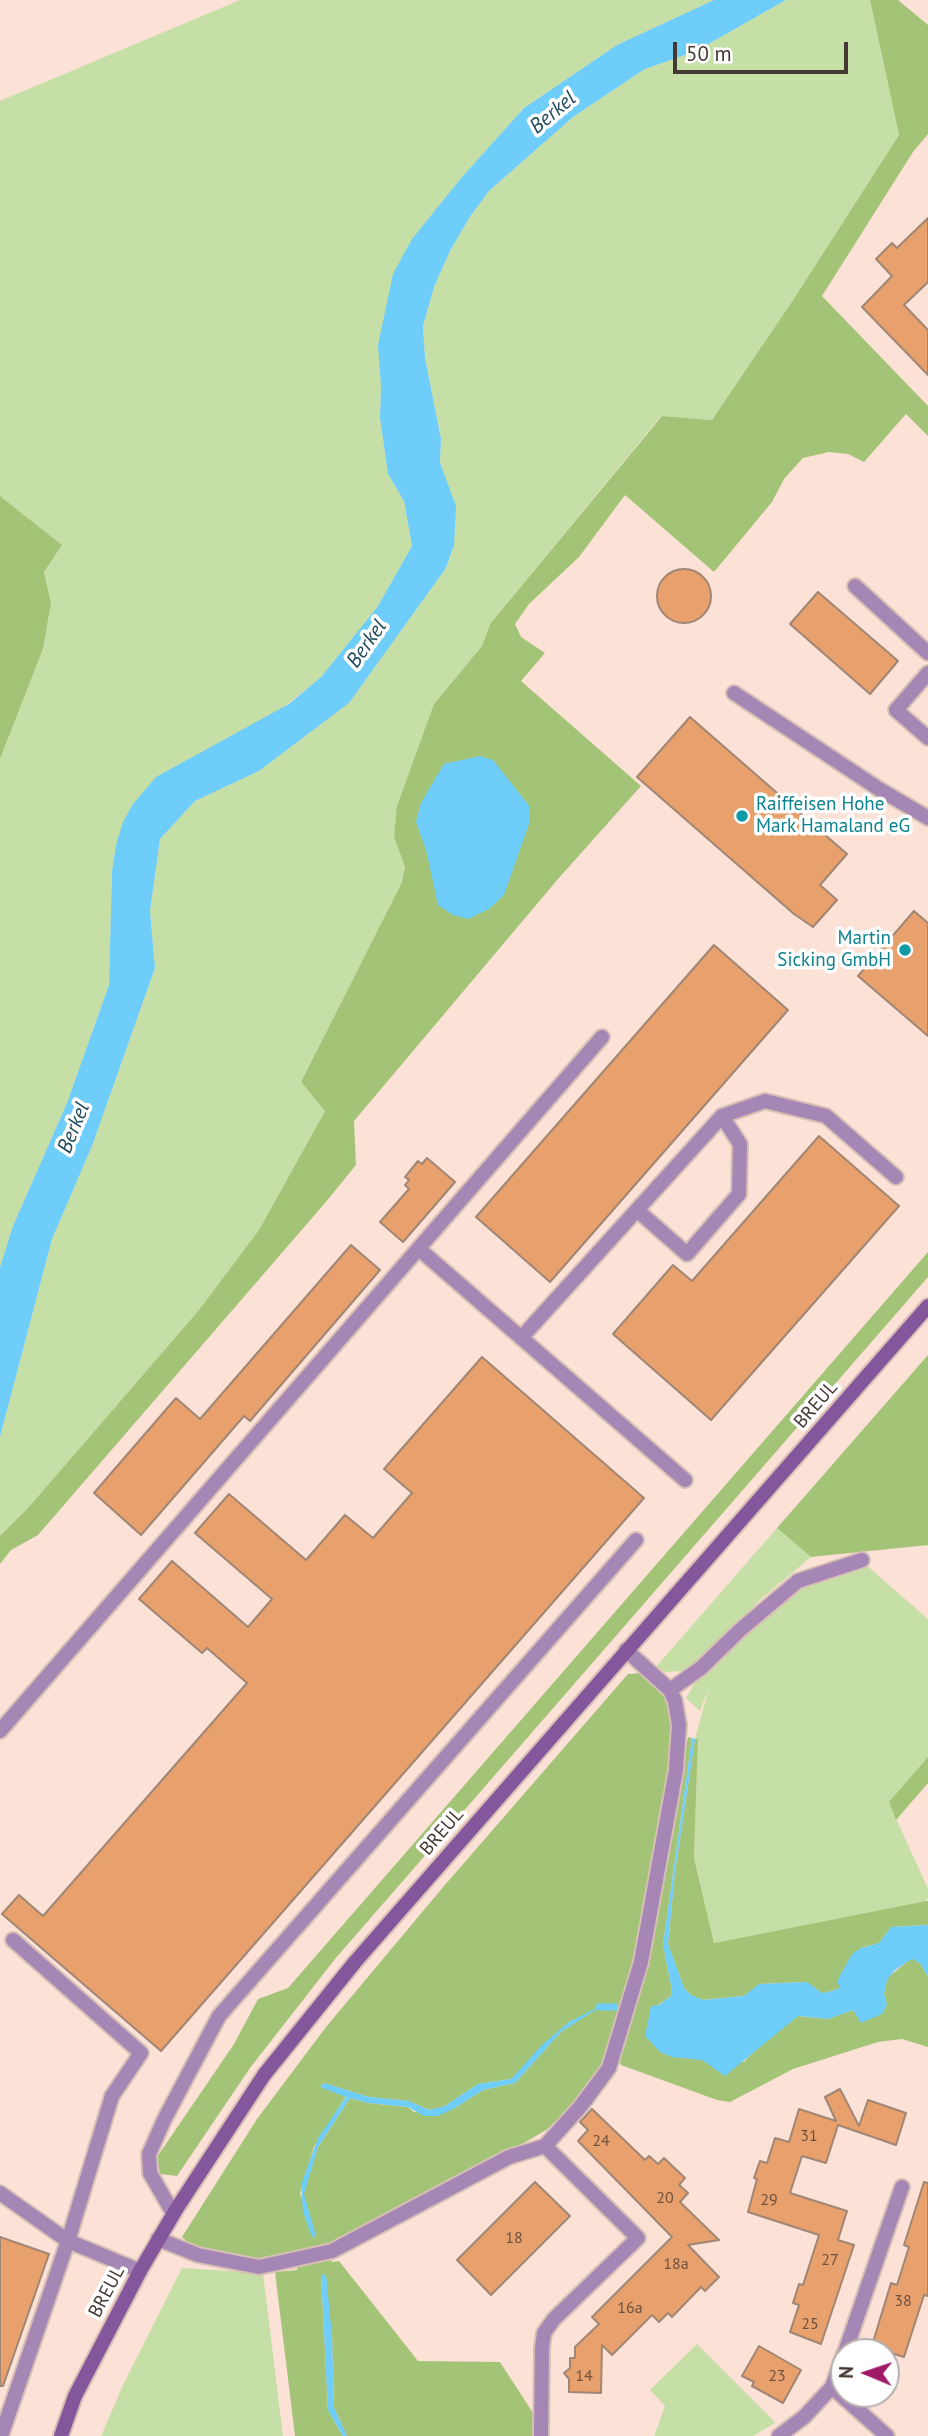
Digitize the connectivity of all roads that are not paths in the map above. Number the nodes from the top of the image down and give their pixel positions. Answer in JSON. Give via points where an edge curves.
{"nodes":[{"id":1,"x":855,"y":586,"type":"dead end"},
{"id":2,"x":928,"y":653,"type":"edge"},
{"id":3,"x":928,"y":673,"type":"edge"},
{"id":4,"x":734,"y":693,"type":"dead end"},
{"id":5,"x":928,"y":738,"type":"edge"},
{"id":6,"x":928,"y":818,"type":"edge"},
{"id":7,"x":602,"y":1037,"type":"dead end"},
{"id":8,"x":722,"y":1116,"type":"junction"},
{"id":9,"x":896,"y":1177,"type":"dead end"},
{"id":10,"x":637,"y":1210,"type":"junction"},
{"id":11,"x":419,"y":1249,"type":"junction"},
{"id":12,"x":928,"y":1306,"type":"edge"},
{"id":13,"x":521,"y":1338,"type":"junction"},
{"id":14,"x":685,"y":1480,"type":"dead end"},
{"id":15,"x":636,"y":1540,"type":"dead end"},
{"id":16,"x":862,"y":1560,"type":"dead end"},
{"id":17,"x":626,"y":1650,"type":"junction"},
{"id":18,"x":670,"y":1690,"type":"junction"},
{"id":19,"x":0,"y":1731,"type":"edge"},
{"id":20,"x":13,"y":1940,"type":"dead end"},
{"id":21,"x":545,"y":2146,"type":"junction"},
{"id":22,"x":902,"y":2187,"type":"dead end"},
{"id":23,"x":0,"y":2193,"type":"edge"},
{"id":24,"x":173,"y":2213,"type":"junction"},
{"id":25,"x":158,"y":2239,"type":"junction"},
{"id":26,"x":68,"y":2241,"type":"junction"},
{"id":27,"x":140,"y":2271,"type":"junction"},
{"id":28,"x":849,"y":2338,"type":"edge"},
{"id":29,"x":830,"y":2389,"type":"edge"},
{"id":30,"x":856,"y":2408,"type":"edge"},
{"id":31,"x":1,"y":2436,"type":"edge"},
{"id":32,"x":61,"y":2436,"type":"edge"},
{"id":33,"x":541,"y":2436,"type":"edge"},
{"id":34,"x":779,"y":2436,"type":"edge"},
{"id":35,"x":887,"y":2436,"type":"edge"}],
"edges":[{"from":1,"to":2,"type":"street"},
{"from":3,"to":5,"type":"street","via":[[896,710]]},
{"from":4,"to":6,"type":"street"},
{"from":7,"to":11,"type":"street"},
{"from":8,"to":9,"type":"street","via":[[765,1101],[826,1116]]},
{"from":8,"to":10,"type":"street"},
{"from":8,"to":10,"type":"street","via":[[740,1144],[739,1194],[687,1254]]},
{"from":10,"to":13,"type":"street"},
{"from":11,"to":13,"type":"street"},
{"from":11,"to":19,"type":"street"},
{"from":12,"to":17,"type":"main road","name":"BREUL"},
{"from":13,"to":14,"type":"street"},
{"from":15,"to":24,"type":"street","via":[[219,2015],[149,2154],[150,2173]]},
{"from":16,"to":18,"type":"street","via":[[798,1581]]},
{"from":17,"to":18,"type":"street"},
{"from":17,"to":24,"type":"main road","name":"BREUL","via":[[355,1962],[264,2075]]},
{"from":18,"to":21,"type":"street","via":[[678,1712],[676,1770],[641,1962],[609,2068]]},
{"from":20,"to":26,"type":"street","via":[[141,2053],[112,2096]]},
{"from":21,"to":25,"type":"street","via":[[509,2157],[332,2251],[259,2267],[198,2255]]},
{"from":21,"to":33,"type":"street","via":[[638,2238],[544,2333]]},
{"from":22,"to":28,"type":"street"},
{"from":23,"to":26,"type":"street"},
{"from":24,"to":25,"type":"main road","name":"BREUL"},
{"from":25,"to":27,"type":"main road","name":"BREUL"},
{"from":26,"to":27,"type":"street"},
{"from":26,"to":31,"type":"street"},
{"from":27,"to":32,"type":"main road","name":"BREUL","via":[[75,2396]]},
{"from":29,"to":34,"type":"street"},
{"from":30,"to":35,"type":"street"}]}
